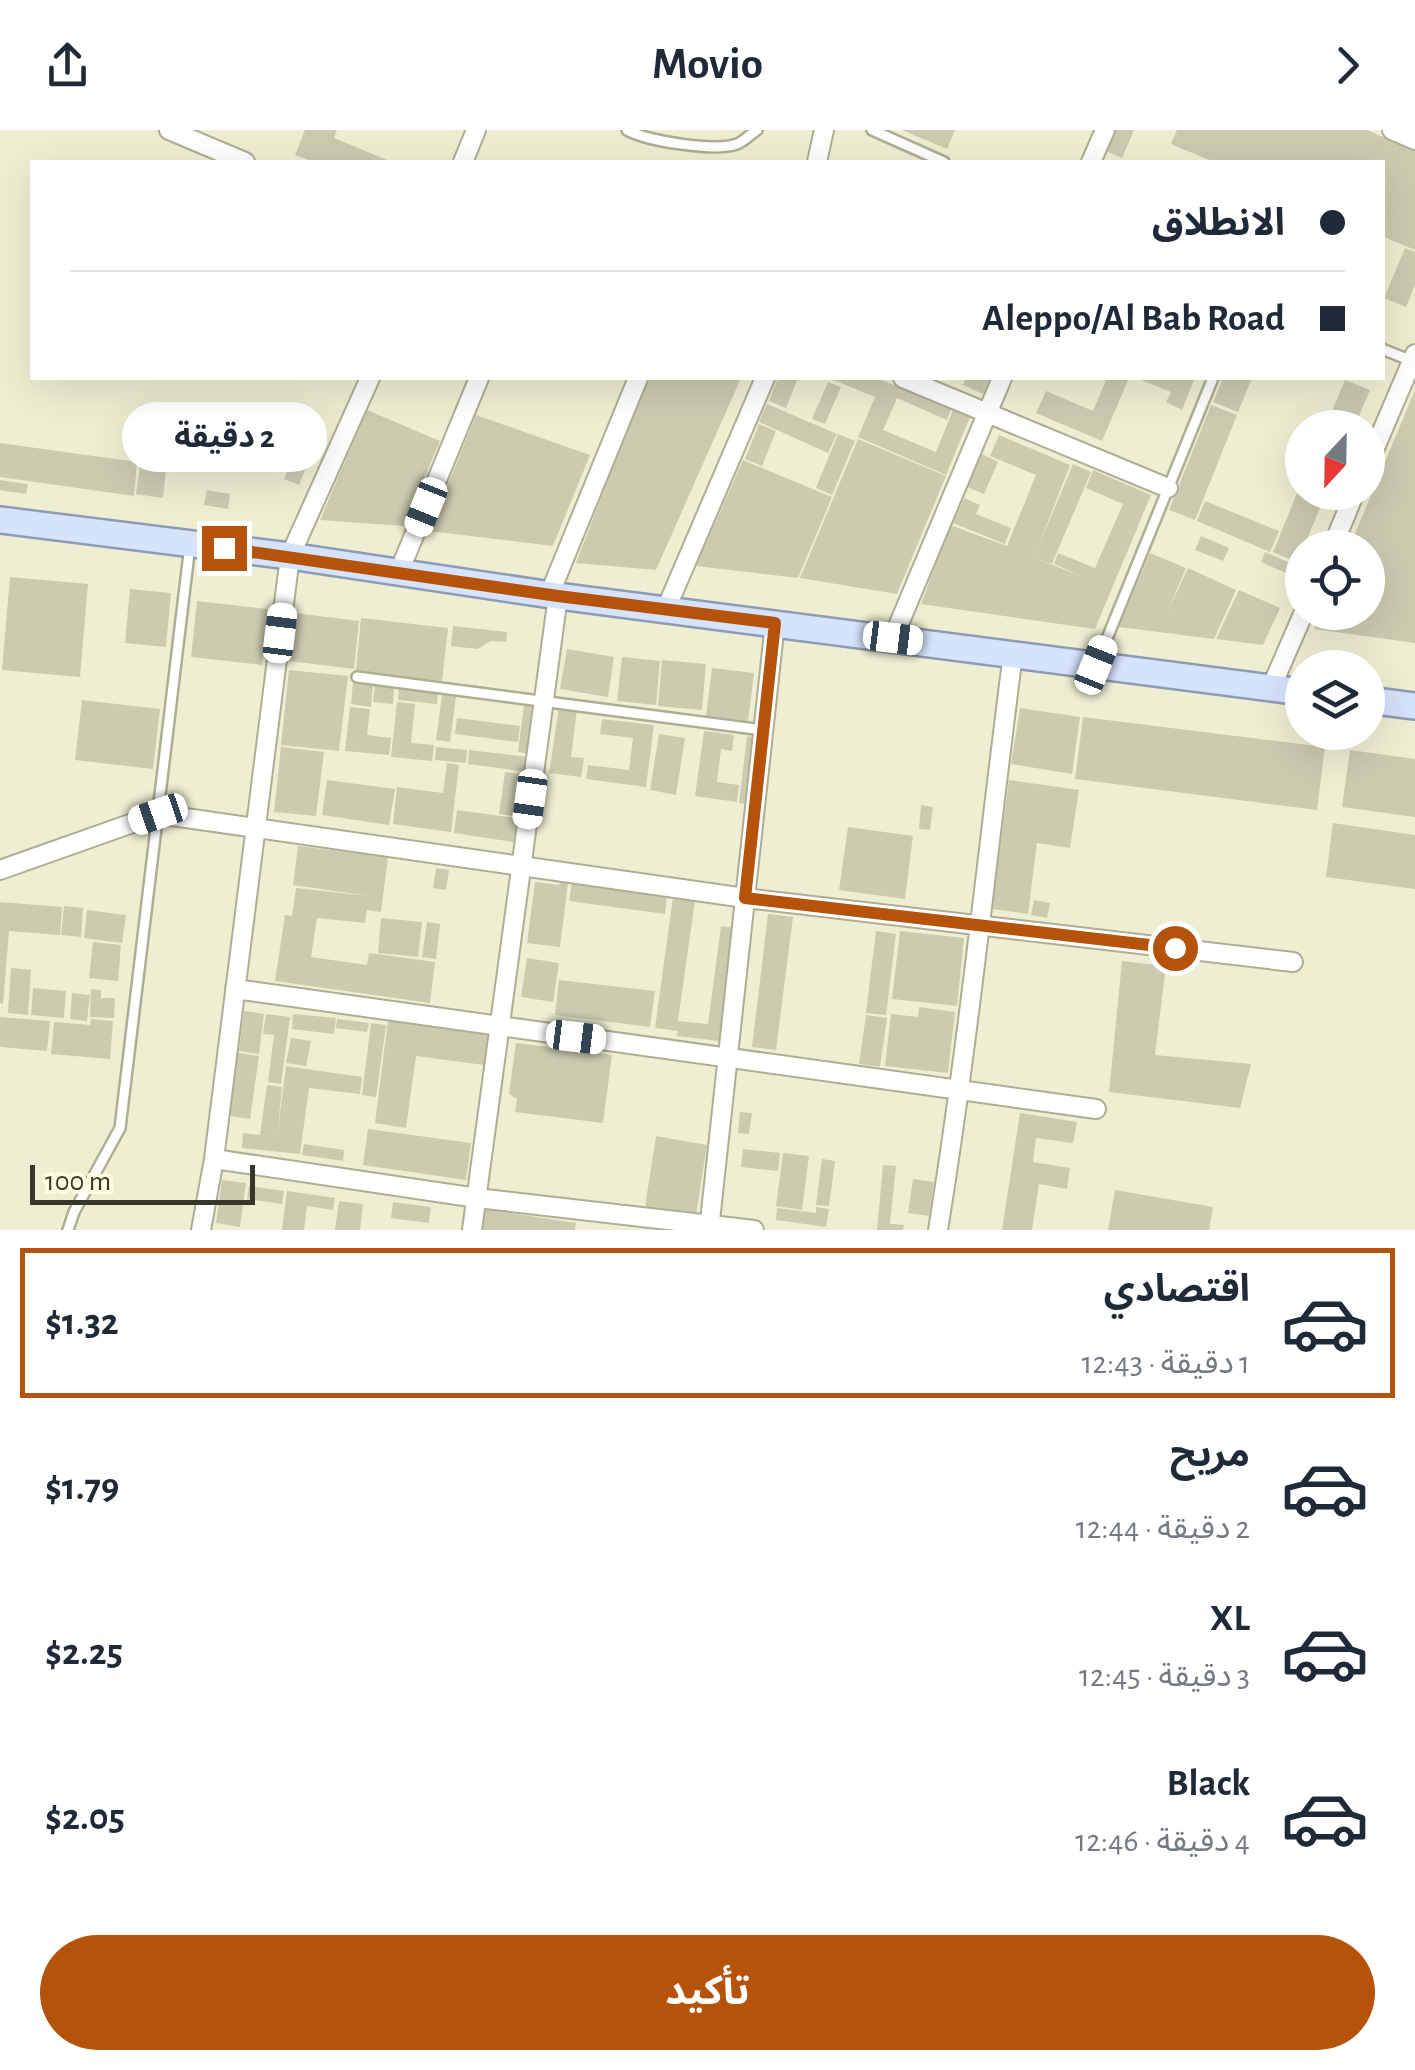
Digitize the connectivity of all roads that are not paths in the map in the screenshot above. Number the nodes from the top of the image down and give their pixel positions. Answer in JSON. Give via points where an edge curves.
{"nodes":[{"id":1,"x":169,"y":130,"type":"edge"},
{"id":2,"x":476,"y":130,"type":"edge"},
{"id":3,"x":627,"y":130,"type":"edge"},
{"id":4,"x":756,"y":130,"type":"edge"},
{"id":5,"x":824,"y":130,"type":"edge"},
{"id":6,"x":872,"y":130,"type":"edge"},
{"id":7,"x":1105,"y":130,"type":"edge"},
{"id":8,"x":1392,"y":130,"type":"edge"},
{"id":9,"x":1415,"y":140,"type":"edge"},
{"id":10,"x":240,"y":160,"type":"edge"},
{"id":11,"x":463,"y":160,"type":"edge"},
{"id":12,"x":817,"y":160,"type":"edge"},
{"id":13,"x":940,"y":160,"type":"edge"},
{"id":14,"x":1093,"y":160,"type":"edge"},
{"id":15,"x":1385,"y":350,"type":"edge"},
{"id":16,"x":1414,"y":357,"type":"edge"},
{"id":17,"x":369,"y":380,"type":"edge"},
{"id":18,"x":477,"y":380,"type":"edge"},
{"id":19,"x":637,"y":380,"type":"edge"},
{"id":20,"x":764,"y":380,"type":"edge"},
{"id":21,"x":909,"y":380,"type":"edge"},
{"id":22,"x":1001,"y":380,"type":"edge"},
{"id":23,"x":1213,"y":380,"type":"edge"},
{"id":24,"x":988,"y":410,"type":"junction"},
{"id":25,"x":1385,"y":424,"type":"edge"},
{"id":26,"x":1168,"y":488,"type":"junction"},
{"id":27,"x":0,"y":520,"type":"edge"},
{"id":28,"x":190,"y":544,"type":"junction"},
{"id":29,"x":290,"y":556,"type":"junction"},
{"id":30,"x":399,"y":572,"type":"junction"},
{"id":31,"x":554,"y":595,"type":"junction"},
{"id":32,"x":666,"y":608,"type":"junction"},
{"id":33,"x":775,"y":623,"type":"junction"},
{"id":34,"x":1296,"y":630,"type":"edge"},
{"id":35,"x":893,"y":638,"type":"junction"},
{"id":36,"x":1013,"y":654,"type":"junction"},
{"id":37,"x":1096,"y":665,"type":"junction"},
{"id":38,"x":357,"y":677,"type":"dead end"},
{"id":39,"x":1271,"y":688,"type":"junction"},
{"id":40,"x":1285,"y":690,"type":"edge"},
{"id":41,"x":544,"y":700,"type":"junction"},
{"id":42,"x":1385,"y":702,"type":"edge"},
{"id":43,"x":1415,"y":706,"type":"edge"},
{"id":44,"x":763,"y":730,"type":"junction"},
{"id":45,"x":158,"y":814,"type":"junction"},
{"id":46,"x":256,"y":826,"type":"junction"},
{"id":47,"x":522,"y":865,"type":"junction"},
{"id":48,"x":0,"y":870,"type":"edge"},
{"id":49,"x":745,"y":898,"type":"junction"},
{"id":50,"x":978,"y":926,"type":"junction"},
{"id":51,"x":1294,"y":962,"type":"dead end"},
{"id":52,"x":235,"y":989,"type":"junction"},
{"id":53,"x":500,"y":1027,"type":"junction"},
{"id":54,"x":728,"y":1056,"type":"junction"},
{"id":55,"x":960,"y":1092,"type":"junction"},
{"id":56,"x":1096,"y":1109,"type":"dead end"},
{"id":57,"x":214,"y":1159,"type":"junction"},
{"id":58,"x":476,"y":1198,"type":"junction"},
{"id":59,"x":710,"y":1228,"type":"edge"},
{"id":60,"x":68,"y":1230,"type":"edge"},
{"id":61,"x":201,"y":1230,"type":"edge"},
{"id":62,"x":472,"y":1230,"type":"edge"},
{"id":63,"x":754,"y":1230,"type":"edge"},
{"id":64,"x":938,"y":1230,"type":"edge"}],
"edges":[{"from":1,"to":10,"type":"street"},
{"from":2,"to":11,"type":"street"},
{"from":3,"to":4,"type":"lane","via":[[682,144],[736,144]]},
{"from":5,"to":12,"type":"street"},
{"from":6,"to":13,"type":"lane"},
{"from":7,"to":14,"type":"street"},
{"from":8,"to":9,"type":"street"},
{"from":15,"to":16,"type":"lane"},
{"from":16,"to":25,"type":"street"},
{"from":17,"to":29,"type":"street"},
{"from":18,"to":30,"type":"street"},
{"from":19,"to":31,"type":"street"},
{"from":20,"to":32,"type":"street"},
{"from":21,"to":24,"type":"street"},
{"from":22,"to":24,"type":"street"},
{"from":23,"to":26,"type":"lane"},
{"from":24,"to":26,"type":"street"},
{"from":24,"to":35,"type":"street"},
{"from":26,"to":37,"type":"lane"},
{"from":27,"to":28,"type":"main road"},
{"from":28,"to":29,"type":"main road"},
{"from":28,"to":45,"type":"lane"},
{"from":29,"to":30,"type":"main road"},
{"from":29,"to":46,"type":"street"},
{"from":30,"to":31,"type":"main road"},
{"from":31,"to":32,"type":"main road"},
{"from":31,"to":41,"type":"street"},
{"from":32,"to":33,"type":"main road"},
{"from":33,"to":35,"type":"main road"},
{"from":33,"to":44,"type":"street"},
{"from":34,"to":39,"type":"street"},
{"from":35,"to":36,"type":"main road"},
{"from":36,"to":37,"type":"main road"},
{"from":36,"to":50,"type":"street"},
{"from":37,"to":39,"type":"main road"},
{"from":38,"to":41,"type":"lane"},
{"from":39,"to":40,"type":"main road"},
{"from":41,"to":44,"type":"lane"},
{"from":41,"to":47,"type":"street"},
{"from":42,"to":43,"type":"main road"},
{"from":44,"to":49,"type":"street"},
{"from":45,"to":46,"type":"street"},
{"from":45,"to":48,"type":"street"},
{"from":45,"to":60,"type":"lane","via":[[120,1128]]},
{"from":46,"to":47,"type":"street"},
{"from":46,"to":52,"type":"street"},
{"from":47,"to":49,"type":"street"},
{"from":47,"to":53,"type":"street"},
{"from":49,"to":50,"type":"street"},
{"from":49,"to":54,"type":"street"},
{"from":50,"to":51,"type":"street"},
{"from":50,"to":55,"type":"street"},
{"from":52,"to":53,"type":"street"},
{"from":52,"to":57,"type":"street"},
{"from":53,"to":54,"type":"street"},
{"from":53,"to":58,"type":"street"},
{"from":54,"to":55,"type":"street"},
{"from":54,"to":59,"type":"street"},
{"from":55,"to":56,"type":"street"},
{"from":55,"to":64,"type":"street"},
{"from":57,"to":58,"type":"street"},
{"from":57,"to":61,"type":"street"},
{"from":58,"to":59,"type":"street"},
{"from":58,"to":62,"type":"street"},
{"from":59,"to":63,"type":"street"}]}
